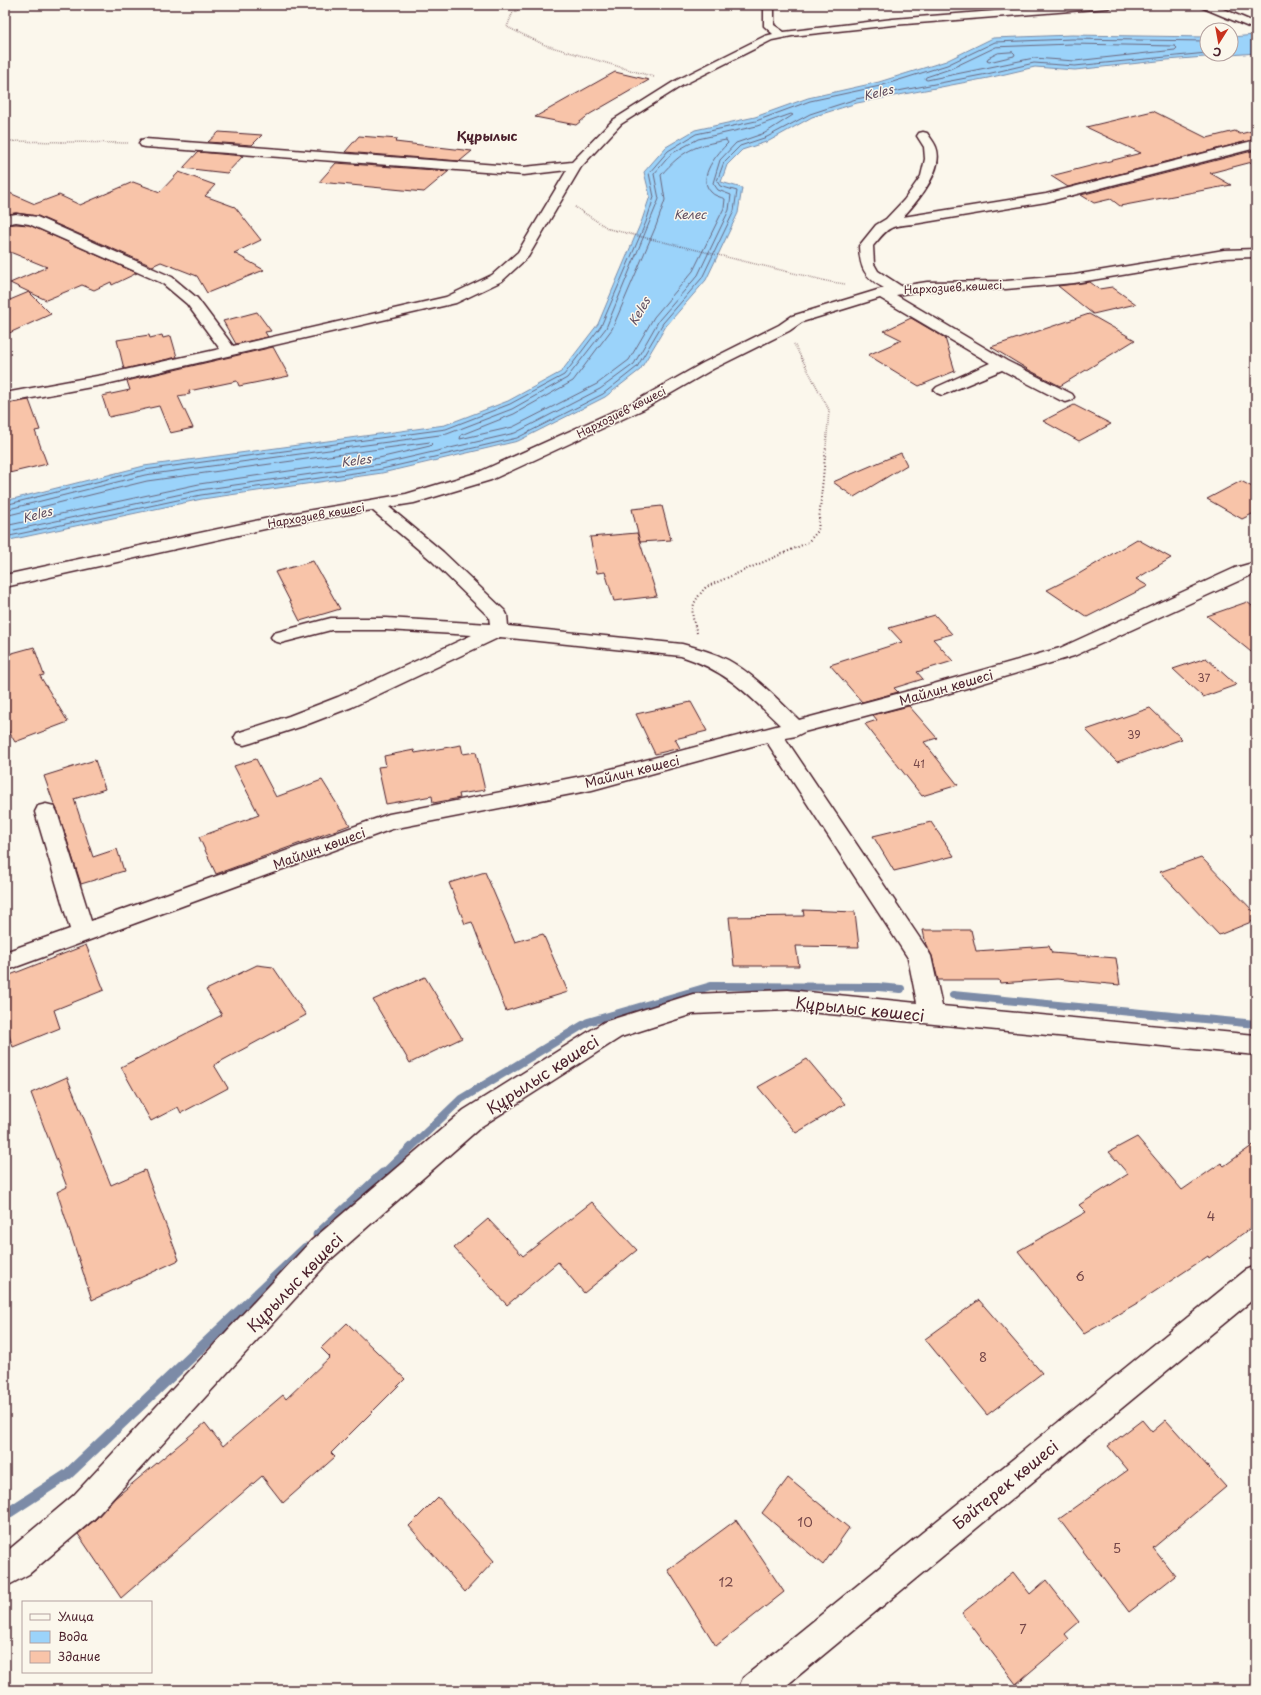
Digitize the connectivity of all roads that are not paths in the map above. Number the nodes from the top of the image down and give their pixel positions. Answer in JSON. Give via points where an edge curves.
{"nodes":[{"id":1,"x":769,"y":5,"type":"edge"},
{"id":2,"x":1108,"y":5,"type":"edge"},
{"id":3,"x":1226,"y":5,"type":"edge"},
{"id":4,"x":1209,"y":7,"type":"edge"},
{"id":5,"x":1256,"y":27,"type":"edge"},
{"id":6,"x":782,"y":35,"type":"junction"},
{"id":7,"x":923,"y":136,"type":"dead end"},
{"id":8,"x":145,"y":143,"type":"road end"},
{"id":9,"x":1256,"y":144,"type":"edge"},
{"id":10,"x":576,"y":165,"type":"junction"},
{"id":11,"x":524,"y":171,"type":"junction"},
{"id":12,"x":548,"y":189,"type":"junction"},
{"id":13,"x":5,"y":220,"type":"edge"},
{"id":14,"x":891,"y":222,"type":"junction"},
{"id":15,"x":1256,"y":252,"type":"edge"},
{"id":16,"x":898,"y":290,"type":"junction"},
{"id":17,"x":882,"y":293,"type":"junction"},
{"id":18,"x":229,"y":351,"type":"junction"},
{"id":19,"x":1002,"y":364,"type":"junction"},
{"id":20,"x":942,"y":390,"type":"dead end"},
{"id":21,"x":1066,"y":397,"type":"dead end"},
{"id":22,"x":5,"y":398,"type":"edge"},
{"id":23,"x":376,"y":505,"type":"junction"},
{"id":24,"x":1256,"y":567,"type":"edge"},
{"id":25,"x":5,"y":581,"type":"edge"},
{"id":26,"x":498,"y":631,"type":"junction"},
{"id":27,"x":281,"y":637,"type":"dead end"},
{"id":28,"x":796,"y":729,"type":"junction"},
{"id":29,"x":772,"y":734,"type":"junction"},
{"id":30,"x":244,"y":738,"type":"dead end"},
{"id":31,"x":46,"y":812,"type":"dead end"},
{"id":32,"x":83,"y":934,"type":"junction"},
{"id":33,"x":5,"y":962,"type":"edge"},
{"id":34,"x":932,"y":1015,"type":"junction"},
{"id":35,"x":1256,"y":1045,"type":"edge"},
{"id":36,"x":1256,"y":1279,"type":"edge"},
{"id":37,"x":5,"y":1571,"type":"edge"},
{"id":38,"x":754,"y":1690,"type":"edge"}],
"edges":[{"from":1,"to":6,"type":"street","via":[[769,26]]},
{"from":2,"to":6,"type":"street","via":[[893,22]]},
{"from":3,"to":4,"type":"street"},
{"from":4,"to":5,"type":"street"},
{"from":6,"to":10,"type":"street","via":[[769,38],[679,83],[617,122]]},
{"from":7,"to":14,"type":"street","via":[[930,147],[931,159],[927,176],[909,203]]},
{"from":8,"to":11,"type":"street"},
{"from":9,"to":14,"type":"street","via":[[1046,198]]},
{"from":10,"to":11,"type":"street"},
{"from":10,"to":12,"type":"street"},
{"from":11,"to":12,"type":"street"},
{"from":12,"to":18,"type":"street","via":[[523,254],[497,278],[450,300]]},
{"from":13,"to":18,"type":"street","via":[[32,220],[167,280],[192,301]]},
{"from":14,"to":16,"type":"street","via":[[881,228],[866,246],[866,260],[873,277]]},
{"from":15,"to":16,"type":"street","name":"Нархозиев көшесі","via":[[1224,254],[1074,279],[1006,285],[927,286]]},
{"from":16,"to":17,"type":"street","name":"Нархозиев көшесі"},
{"from":17,"to":19,"type":"street"},
{"from":17,"to":23,"type":"street","name":"Нархозиев көшесі","via":[[797,319],[638,406],[485,476],[408,499]]},
{"from":18,"to":22,"type":"street","via":[[102,380]]},
{"from":19,"to":20,"type":"street"},
{"from":19,"to":21,"type":"street"},
{"from":23,"to":25,"type":"street","name":"Нархозиев көшесі","via":[[283,520]]},
{"from":23,"to":26,"type":"street","via":[[437,556],[498,615]]},
{"from":24,"to":28,"type":"street","name":"Майлин көшесі","via":[[1151,612],[1067,652]]},
{"from":26,"to":27,"type":"street","via":[[386,624],[331,624]]},
{"from":26,"to":28,"type":"street","via":[[682,650],[728,668],[764,697]]},
{"from":26,"to":30,"type":"street","via":[[345,702]]},
{"from":28,"to":29,"type":"street","name":"Майлин көшесі"},
{"from":29,"to":32,"type":"street","name":"Майлин көшесі","via":[[592,782],[389,822]]},
{"from":29,"to":34,"type":"street","via":[[920,956]]},
{"from":31,"to":32,"type":"street"},
{"from":32,"to":33,"type":"street","name":"Майлин көшесі"},
{"from":34,"to":35,"type":"street","name":"Құрылыс көшесі"},
{"from":34,"to":37,"type":"street","name":"Құрылыс көшесі","via":[[788,1000],[693,1004],[613,1029],[473,1118],[322,1250],[84,1507]]},
{"from":36,"to":38,"type":"street","name":"Бәйтерек көшесі"}]}
